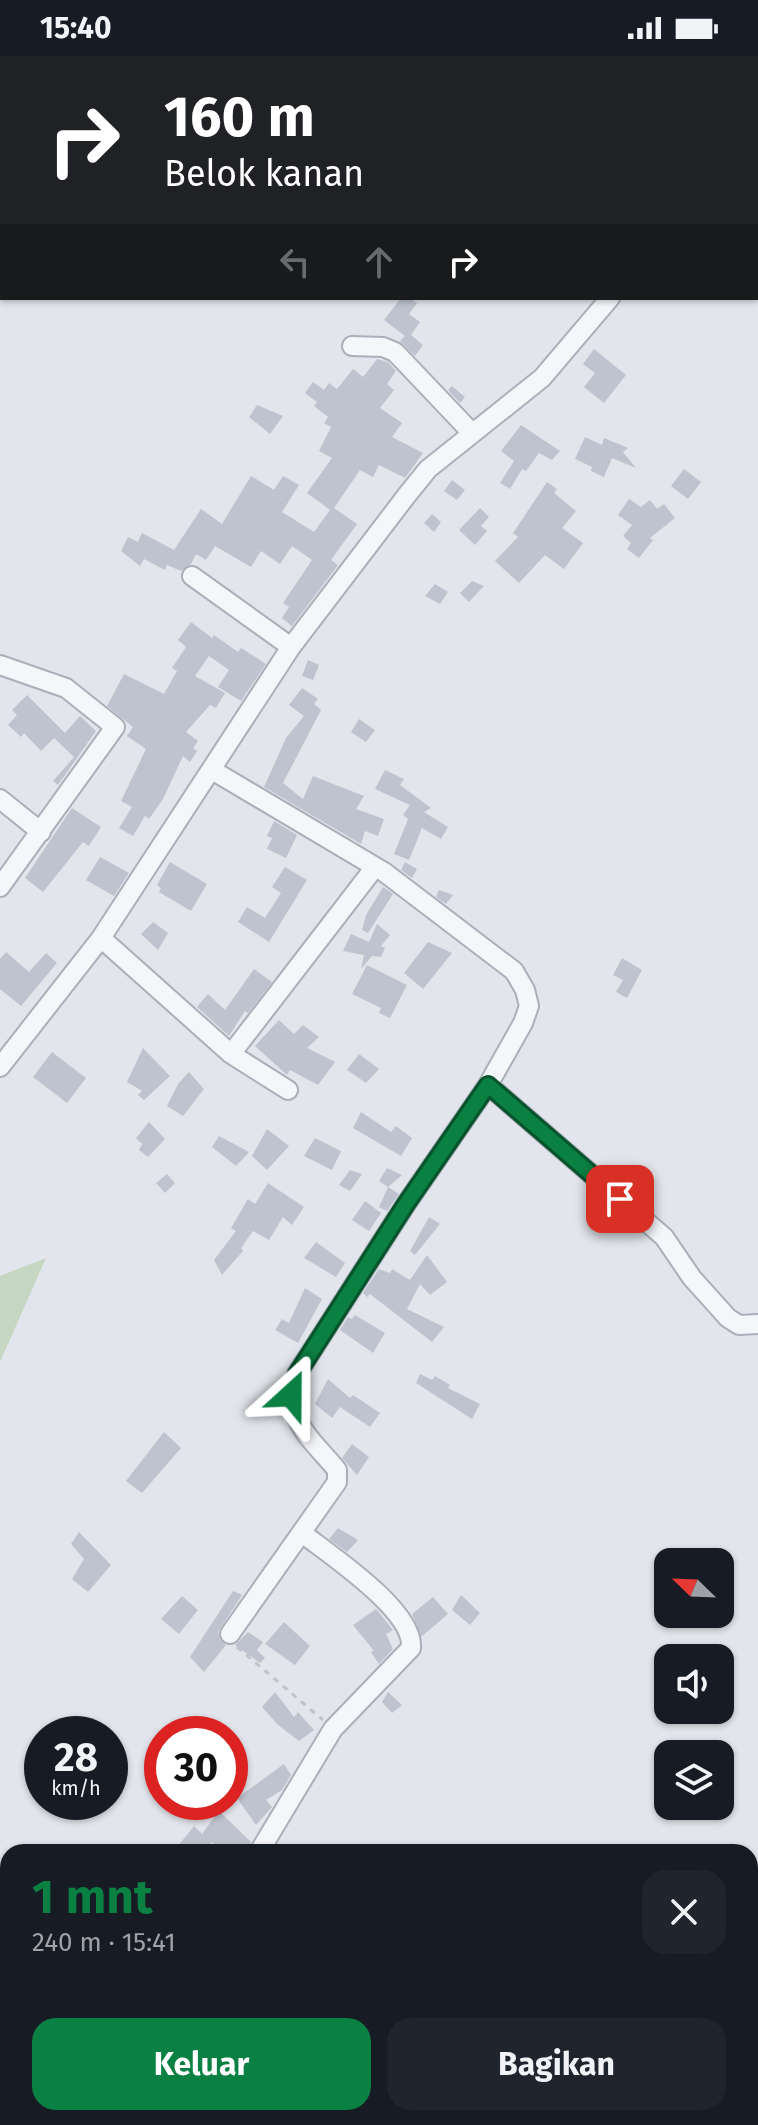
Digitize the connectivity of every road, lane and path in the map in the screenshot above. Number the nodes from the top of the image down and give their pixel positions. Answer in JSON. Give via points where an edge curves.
{"nodes":[{"id":1,"x":608,"y":300,"type":"edge"},
{"id":2,"x":352,"y":346,"type":"dead end"},
{"id":3,"x":472,"y":433,"type":"junction"},
{"id":4,"x":192,"y":576,"type":"dead end"},
{"id":5,"x":291,"y":647,"type":"junction"},
{"id":6,"x":0,"y":665,"type":"edge"},
{"id":7,"x":212,"y":770,"type":"junction"},
{"id":8,"x":0,"y":799,"type":"edge"},
{"id":9,"x":41,"y":832,"type":"junction"},
{"id":10,"x":375,"y":867,"type":"junction"},
{"id":11,"x":0,"y":887,"type":"edge"},
{"id":12,"x":101,"y":938,"type":"junction"},
{"id":13,"x":231,"y":1054,"type":"junction"},
{"id":14,"x":3,"y":1058,"type":"edge"},
{"id":15,"x":488,"y":1085,"type":"junction"},
{"id":16,"x":288,"y":1090,"type":"dead end"},
{"id":17,"x":758,"y":1324,"type":"edge"},
{"id":18,"x":302,"y":1533,"type":"junction"},
{"id":19,"x":230,"y":1634,"type":"joint"},
{"id":20,"x":333,"y":1729,"type":"junction"},
{"id":21,"x":264,"y":1844,"type":"edge"}],
"edges":[{"from":1,"to":3,"type":"street","via":[[542,378]]},
{"from":2,"to":3,"type":"street","via":[[395,352]]},
{"from":3,"to":5,"type":"street","via":[[428,469]]},
{"from":4,"to":5,"type":"street"},
{"from":5,"to":7,"type":"street"},
{"from":6,"to":9,"type":"street","via":[[66,688],[115,727]]},
{"from":7,"to":10,"type":"street"},
{"from":7,"to":12,"type":"street"},
{"from":8,"to":9,"type":"street"},
{"from":9,"to":11,"type":"street"},
{"from":10,"to":13,"type":"street"},
{"from":10,"to":15,"type":"street","via":[[505,963],[525,990],[529,1006],[523,1023]]},
{"from":12,"to":13,"type":"street"},
{"from":12,"to":14,"type":"street"},
{"from":13,"to":16,"type":"street"},
{"from":15,"to":17,"type":"street","via":[[664,1237],[728,1318],[739,1325]]},
{"from":15,"to":18,"type":"street","via":[[297,1374],[291,1395],[295,1418],[339,1476]]},
{"from":18,"to":19,"type":"street"},
{"from":18,"to":20,"type":"street","via":[[385,1600],[413,1637],[411,1648]]},
{"from":19,"to":20,"type":"path","via":[[231,1642]]},
{"from":20,"to":21,"type":"street"}]}
